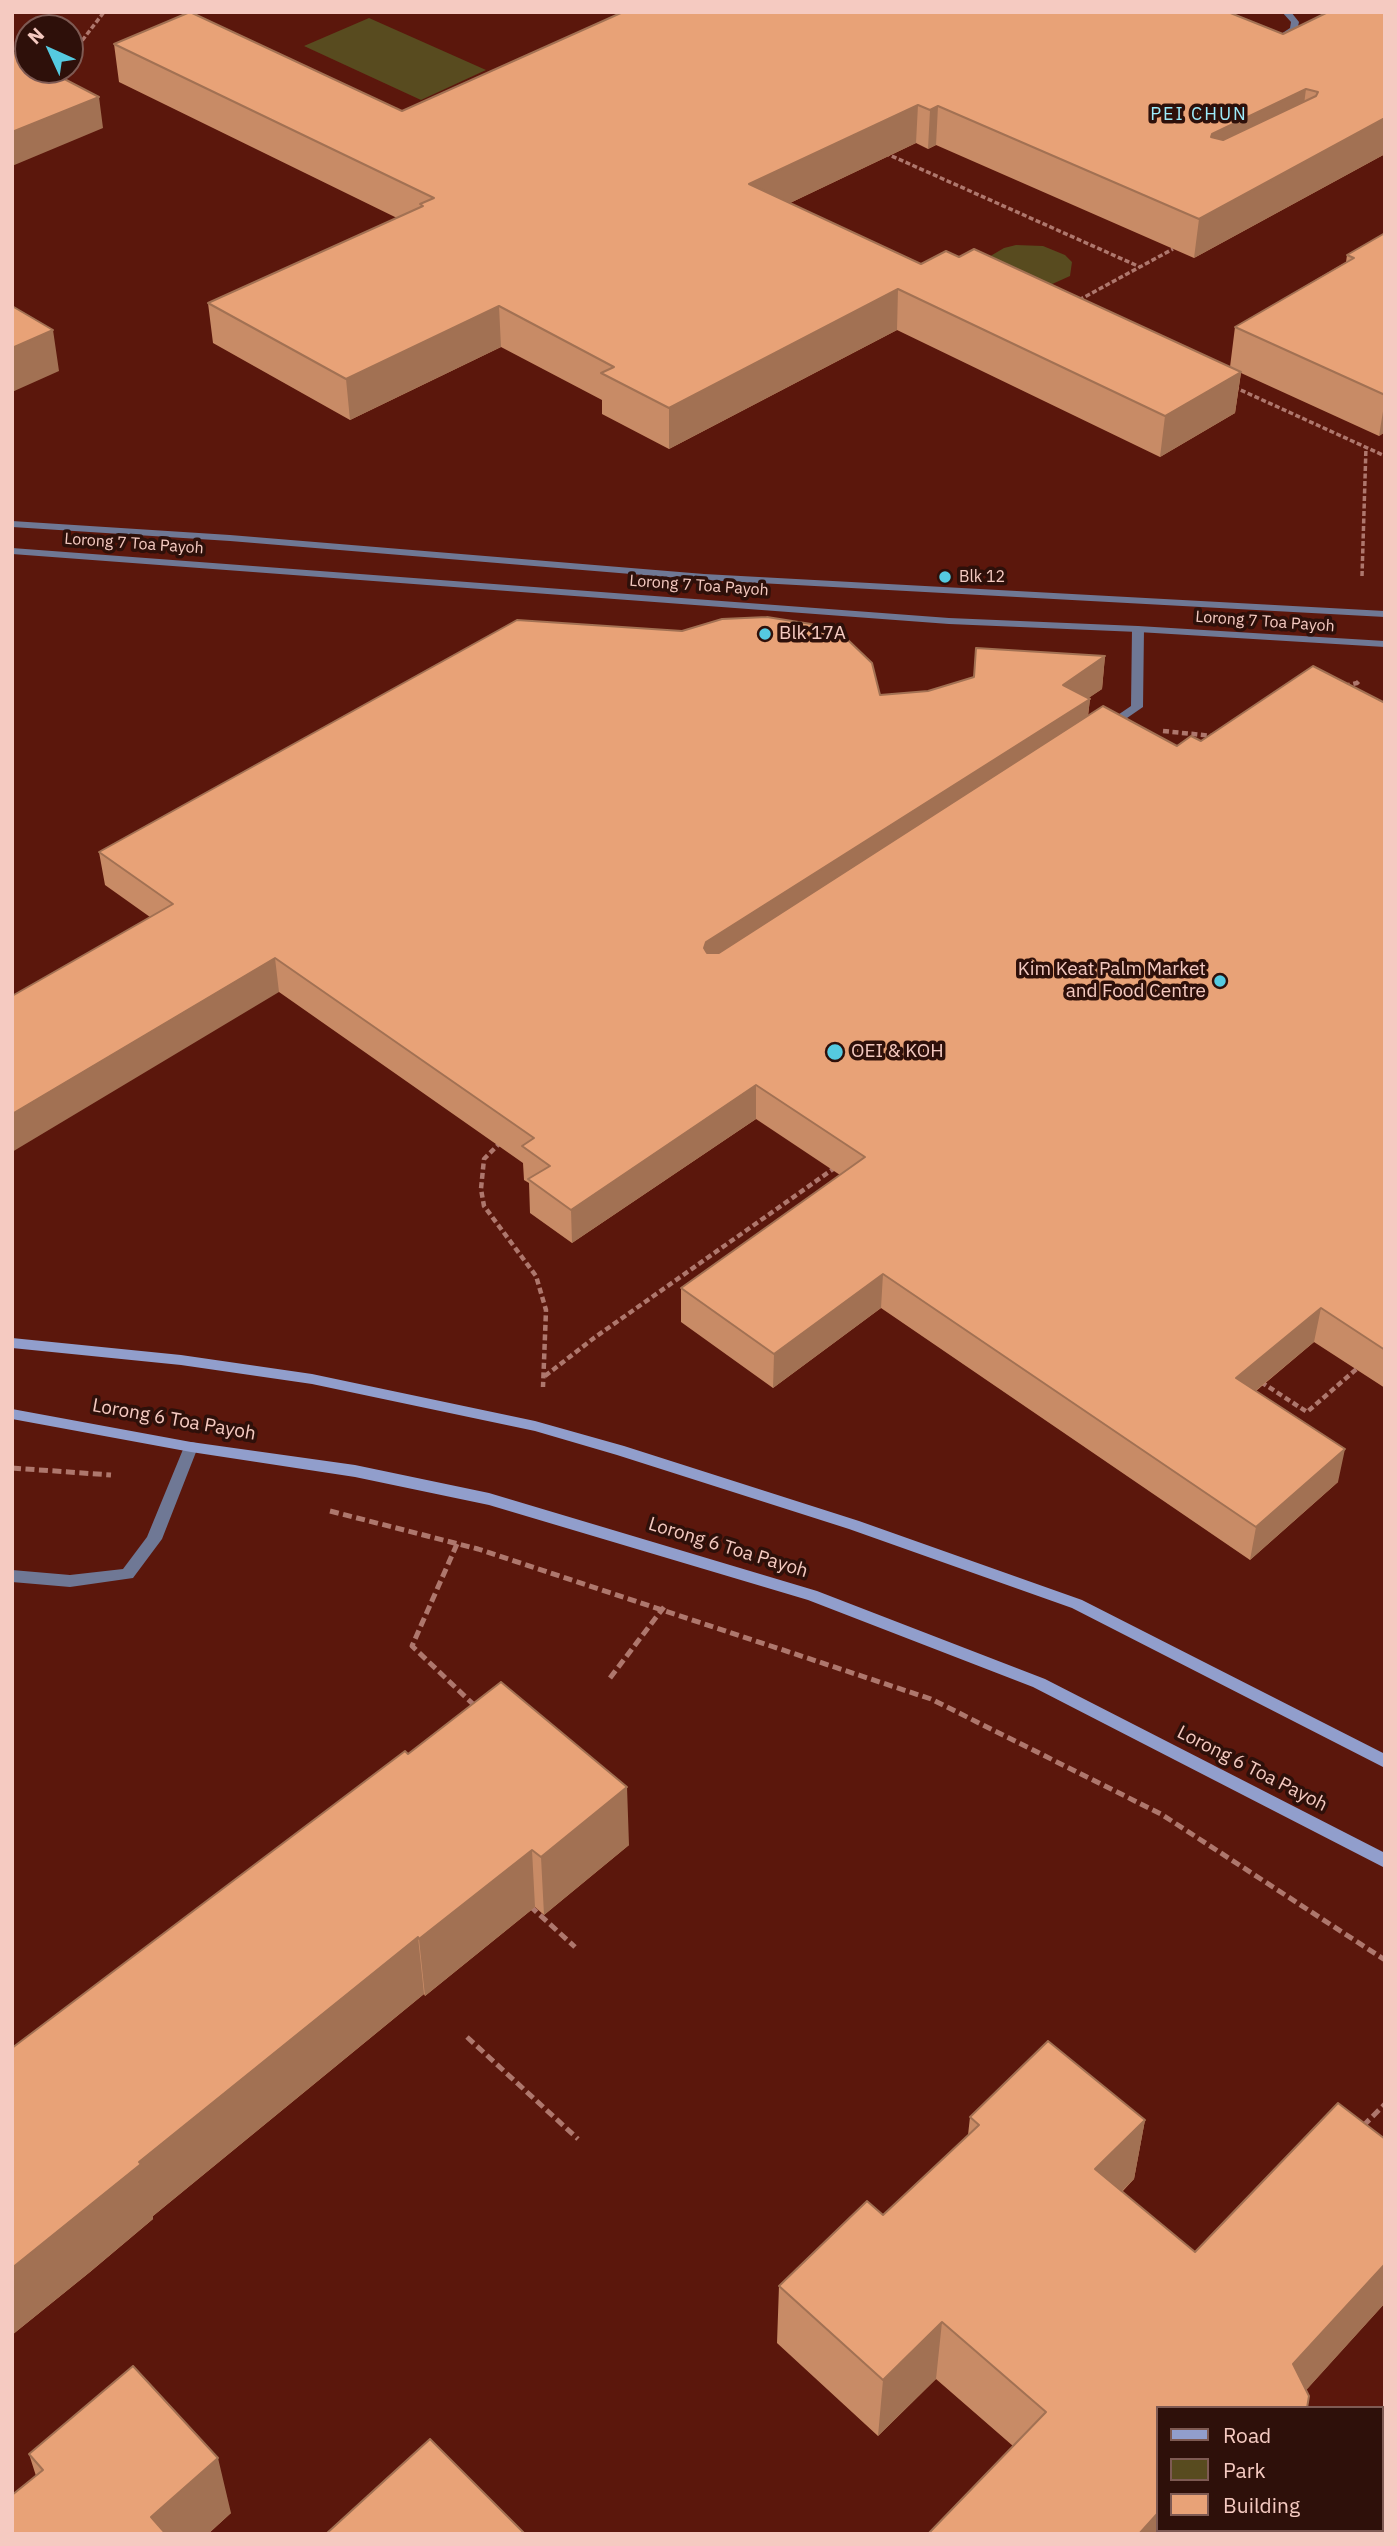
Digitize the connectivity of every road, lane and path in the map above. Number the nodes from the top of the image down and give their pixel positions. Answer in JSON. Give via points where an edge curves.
{"nodes":[{"id":1,"x":104,"y":12,"type":"edge"},
{"id":2,"x":1286,"y":12,"type":"edge"},
{"id":3,"x":84,"y":37,"type":"edge"},
{"id":4,"x":1268,"y":40,"type":"edge"},
{"id":5,"x":874,"y":148,"type":"edge"},
{"id":6,"x":1173,"y":249,"type":"edge"},
{"id":7,"x":1140,"y":267,"type":"junction"},
{"id":8,"x":1074,"y":303,"type":"edge"},
{"id":9,"x":1227,"y":384,"type":"edge"},
{"id":10,"x":1366,"y":447,"type":"junction"},
{"id":11,"x":1385,"y":456,"type":"edge"},
{"id":12,"x":12,"y":524,"type":"edge"},
{"id":13,"x":12,"y":551,"type":"edge"},
{"id":14,"x":1362,"y":585,"type":"dead end"},
{"id":15,"x":1385,"y":614,"type":"edge"},
{"id":16,"x":1138,"y":629,"type":"junction"},
{"id":17,"x":1385,"y":644,"type":"edge"},
{"id":18,"x":1361,"y":669,"type":"dead end"},
{"id":19,"x":1341,"y":686,"type":"edge"},
{"id":20,"x":1158,"y":732,"type":"edge"},
{"id":21,"x":1218,"y":736,"type":"edge"},
{"id":22,"x":1091,"y":737,"type":"edge"},
{"id":23,"x":510,"y":1136,"type":"edge"},
{"id":24,"x":846,"y":1159,"type":"edge"},
{"id":25,"x":12,"y":1343,"type":"edge"},
{"id":26,"x":1365,"y":1362,"type":"edge"},
{"id":27,"x":1251,"y":1375,"type":"edge"},
{"id":28,"x":544,"y":1377,"type":"junction"},
{"id":29,"x":12,"y":1415,"type":"edge"},
{"id":30,"x":535,"y":1426,"type":"junction"},
{"id":31,"x":191,"y":1447,"type":"junction"},
{"id":32,"x":12,"y":1468,"type":"edge"},
{"id":33,"x":177,"y":1481,"type":"junction"},
{"id":34,"x":324,"y":1509,"type":"dead end"},
{"id":35,"x":457,"y":1544,"type":"junction"},
{"id":36,"x":12,"y":1576,"type":"edge"},
{"id":37,"x":664,"y":1607,"type":"junction"},
{"id":38,"x":610,"y":1678,"type":"dead end"},
{"id":39,"x":484,"y":1715,"type":"edge"},
{"id":40,"x":1385,"y":1762,"type":"edge"},
{"id":41,"x":1385,"y":1861,"type":"edge"},
{"id":42,"x":525,"y":1901,"type":"edge"},
{"id":43,"x":575,"y":1947,"type":"dead end"},
{"id":44,"x":1385,"y":1960,"type":"edge"},
{"id":45,"x":467,"y":2037,"type":"dead end"},
{"id":46,"x":1385,"y":2104,"type":"edge"},
{"id":47,"x":1357,"y":2133,"type":"edge"},
{"id":48,"x":578,"y":2139,"type":"dead end"}],
"edges":[{"from":1,"to":3,"type":"path"},
{"from":2,"to":4,"type":"street","via":[[1295,22],[1294,29]]},
{"from":5,"to":7,"type":"path"},
{"from":6,"to":7,"type":"path"},
{"from":7,"to":8,"type":"path"},
{"from":9,"to":10,"type":"path"},
{"from":10,"to":11,"type":"path"},
{"from":10,"to":14,"type":"path"},
{"from":12,"to":15,"type":"street","name":"Lorong 7 Toa Payoh","via":[[704,578]]},
{"from":13,"to":16,"type":"street","name":"Lorong 7 Toa Payoh","via":[[949,621]]},
{"from":16,"to":17,"type":"street","name":"Lorong 7 Toa Payoh"},
{"from":16,"to":22,"type":"street","via":[[1138,707]]},
{"from":18,"to":19,"type":"path","via":[[1361,680]]},
{"from":20,"to":21,"type":"path"},
{"from":23,"to":28,"type":"path","via":[[484,1159],[481,1189],[484,1206],[536,1276],[546,1310]]},
{"from":24,"to":28,"type":"path"},
{"from":25,"to":30,"type":"main road","via":[[312,1379]]},
{"from":26,"to":27,"type":"path","via":[[1307,1412]]},
{"from":28,"to":30,"type":"path"},
{"from":29,"to":31,"type":"main road","name":"Lorong 6 Toa Payoh"},
{"from":30,"to":40,"type":"main road","via":[[854,1525],[1077,1604]]},
{"from":31,"to":33,"type":"street"},
{"from":31,"to":41,"type":"main road","name":"Lorong 6 Toa Payoh","via":[[355,1471],[489,1499],[812,1595],[1039,1682]]},
{"from":32,"to":33,"type":"path"},
{"from":33,"to":36,"type":"street","via":[[154,1539],[128,1574],[70,1581]]},
{"from":34,"to":35,"type":"path"},
{"from":35,"to":37,"type":"path"},
{"from":35,"to":39,"type":"path","via":[[412,1646]]},
{"from":37,"to":38,"type":"path"},
{"from":37,"to":44,"type":"path","via":[[931,1699],[1161,1814]]},
{"from":42,"to":43,"type":"path"},
{"from":45,"to":48,"type":"path"},
{"from":46,"to":47,"type":"path"}]}
